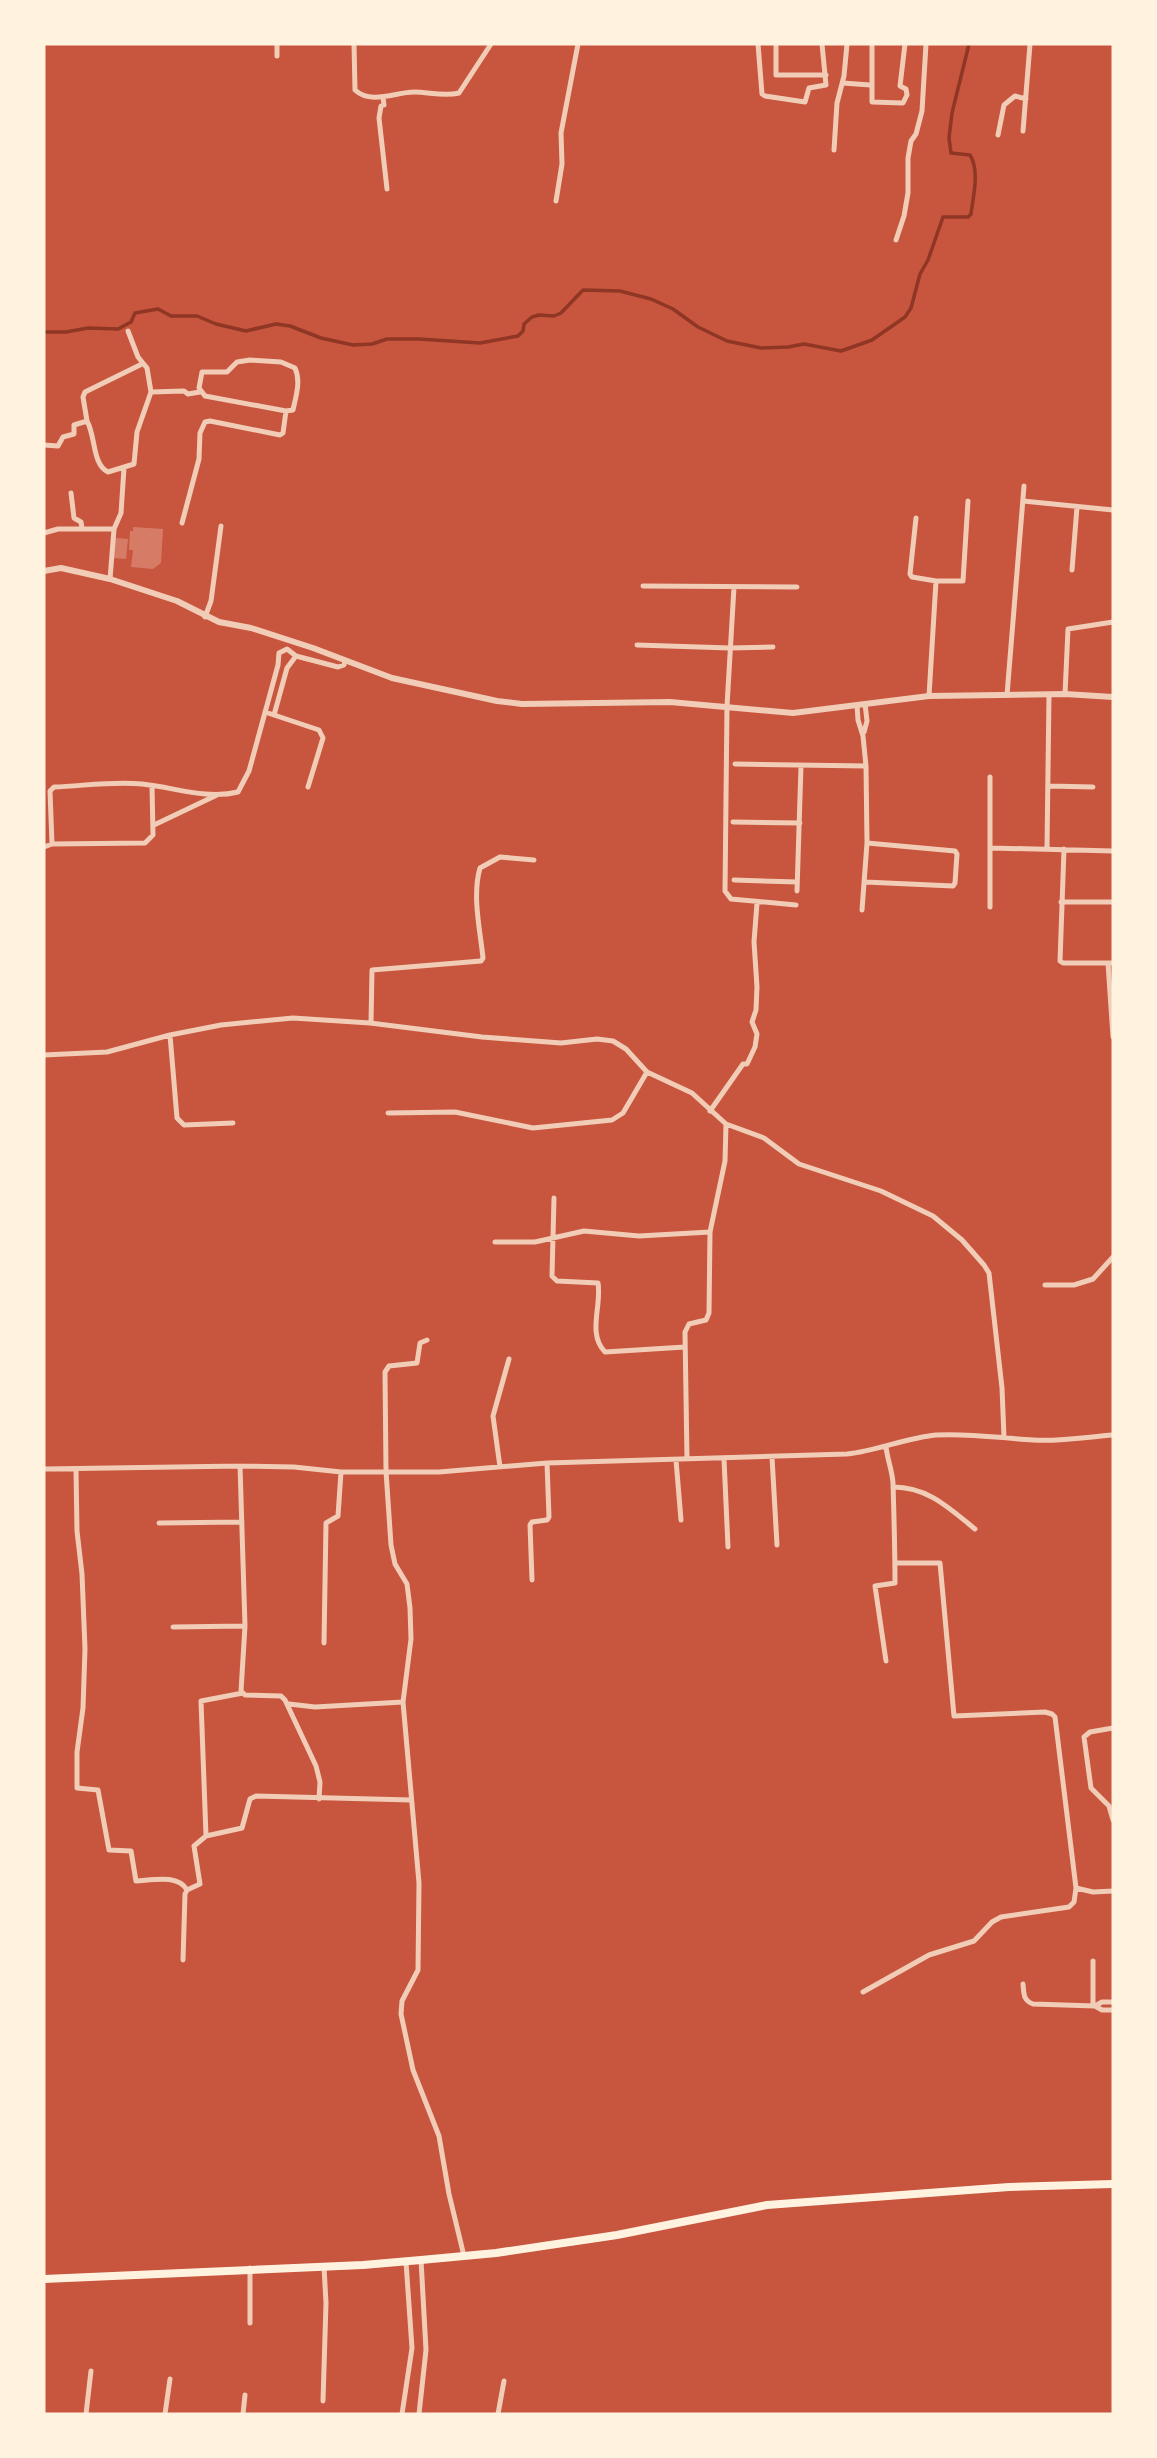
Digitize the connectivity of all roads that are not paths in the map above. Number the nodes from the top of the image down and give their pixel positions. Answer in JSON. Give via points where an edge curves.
{"nodes":[{"id":1,"x":276,"y":44,"type":"edge"},
{"id":2,"x":354,"y":44,"type":"edge"},
{"id":3,"x":491,"y":44,"type":"edge"},
{"id":4,"x":578,"y":44,"type":"edge"},
{"id":5,"x":758,"y":44,"type":"edge"},
{"id":6,"x":776,"y":44,"type":"edge"},
{"id":7,"x":822,"y":44,"type":"edge"},
{"id":8,"x":847,"y":44,"type":"edge"},
{"id":9,"x":872,"y":44,"type":"edge"},
{"id":10,"x":905,"y":44,"type":"edge"},
{"id":11,"x":926,"y":44,"type":"edge"},
{"id":12,"x":1030,"y":44,"type":"edge"},
{"id":13,"x":277,"y":57,"type":"dead end"},
{"id":14,"x":825,"y":75,"type":"junction"},
{"id":15,"x":843,"y":83,"type":"junction"},
{"id":16,"x":870,"y":85,"type":"junction"},
{"id":17,"x":383,"y":97,"type":"junction"},
{"id":18,"x":1026,"y":99,"type":"junction"},
{"id":19,"x":1023,"y":131,"type":"dead end"},
{"id":20,"x":998,"y":135,"type":"dead end"},
{"id":21,"x":834,"y":150,"type":"dead end"},
{"id":22,"x":387,"y":189,"type":"dead end"},
{"id":23,"x":556,"y":201,"type":"dead end"},
{"id":24,"x":896,"y":240,"type":"dead end"},
{"id":25,"x":128,"y":331,"type":"dead end"},
{"id":26,"x":142,"y":364,"type":"junction"},
{"id":27,"x":152,"y":392,"type":"junction"},
{"id":28,"x":201,"y":392,"type":"junction"},
{"id":29,"x":286,"y":411,"type":"junction"},
{"id":30,"x":87,"y":421,"type":"junction"},
{"id":31,"x":44,"y":445,"type":"edge"},
{"id":32,"x":124,"y":468,"type":"junction"},
{"id":33,"x":1024,"y":486,"type":"dead end"},
{"id":34,"x":71,"y":493,"type":"dead end"},
{"id":35,"x":968,"y":501,"type":"dead end"},
{"id":36,"x":1023,"y":501,"type":"junction"},
{"id":37,"x":1077,"y":507,"type":"junction"},
{"id":38,"x":1113,"y":510,"type":"edge"},
{"id":39,"x":916,"y":518,"type":"dead end"},
{"id":40,"x":182,"y":523,"type":"dead end"},
{"id":41,"x":221,"y":526,"type":"dead end"},
{"id":42,"x":82,"y":528,"type":"junction"},
{"id":43,"x":114,"y":528,"type":"junction"},
{"id":44,"x":44,"y":533,"type":"edge"},
{"id":45,"x":1072,"y":570,"type":"dead end"},
{"id":46,"x":44,"y":571,"type":"edge"},
{"id":47,"x":110,"y":579,"type":"junction"},
{"id":48,"x":936,"y":581,"type":"junction"},
{"id":49,"x":643,"y":586,"type":"dead end"},
{"id":50,"x":734,"y":587,"type":"junction"},
{"id":51,"x":797,"y":587,"type":"dead end"},
{"id":52,"x":205,"y":617,"type":"junction"},
{"id":53,"x":1113,"y":622,"type":"edge"},
{"id":54,"x":637,"y":645,"type":"dead end"},
{"id":55,"x":773,"y":647,"type":"dead end"},
{"id":56,"x":730,"y":648,"type":"junction"},
{"id":57,"x":296,"y":656,"type":"junction"},
{"id":58,"x":345,"y":661,"type":"junction"},
{"id":59,"x":278,"y":665,"type":"junction"},
{"id":60,"x":287,"y":668,"type":"junction"},
{"id":61,"x":1065,"y":694,"type":"junction"},
{"id":62,"x":1007,"y":695,"type":"junction"},
{"id":63,"x":1049,"y":695,"type":"junction"},
{"id":64,"x":929,"y":696,"type":"junction"},
{"id":65,"x":1113,"y":697,"type":"edge"},
{"id":66,"x":865,"y":704,"type":"junction"},
{"id":67,"x":857,"y":705,"type":"junction"},
{"id":68,"x":727,"y":706,"type":"junction"},
{"id":69,"x":265,"y":712,"type":"junction"},
{"id":70,"x":274,"y":715,"type":"junction"},
{"id":71,"x":863,"y":736,"type":"junction"},
{"id":72,"x":735,"y":764,"type":"dead end"},
{"id":73,"x":801,"y":766,"type":"junction"},
{"id":74,"x":866,"y":766,"type":"junction"},
{"id":75,"x":990,"y":777,"type":"dead end"},
{"id":76,"x":152,"y":786,"type":"junction"},
{"id":77,"x":1049,"y":786,"type":"junction"},
{"id":78,"x":308,"y":787,"type":"dead end"},
{"id":79,"x":1093,"y":787,"type":"dead end"},
{"id":80,"x":220,"y":794,"type":"junction"},
{"id":81,"x":733,"y":822,"type":"dead end"},
{"id":82,"x":800,"y":823,"type":"junction"},
{"id":83,"x":154,"y":825,"type":"junction"},
{"id":84,"x":867,"y":843,"type":"junction"},
{"id":85,"x":52,"y":844,"type":"junction"},
{"id":86,"x":44,"y":847,"type":"edge"},
{"id":87,"x":991,"y":848,"type":"junction"},
{"id":88,"x":1048,"y":848,"type":"junction"},
{"id":89,"x":1063,"y":849,"type":"junction"},
{"id":90,"x":1113,"y":851,"type":"edge"},
{"id":91,"x":534,"y":860,"type":"dead end"},
{"id":92,"x":734,"y":880,"type":"dead end"},
{"id":93,"x":864,"y":881,"type":"junction"},
{"id":94,"x":797,"y":882,"type":"junction"},
{"id":95,"x":797,"y":891,"type":"dead end"},
{"id":96,"x":1061,"y":902,"type":"junction"},
{"id":97,"x":1113,"y":902,"type":"edge"},
{"id":98,"x":757,"y":903,"type":"junction"},
{"id":99,"x":796,"y":905,"type":"dead end"},
{"id":100,"x":990,"y":907,"type":"dead end"},
{"id":101,"x":862,"y":910,"type":"dead end"},
{"id":102,"x":1111,"y":963,"type":"edge"},
{"id":103,"x":371,"y":1023,"type":"junction"},
{"id":104,"x":170,"y":1035,"type":"junction"},
{"id":105,"x":1113,"y":1037,"type":"edge"},
{"id":106,"x":44,"y":1055,"type":"edge"},
{"id":107,"x":647,"y":1072,"type":"junction"},
{"id":108,"x":710,"y":1111,"type":"junction"},
{"id":109,"x":388,"y":1113,"type":"dead end"},
{"id":110,"x":233,"y":1123,"type":"dead end"},
{"id":111,"x":726,"y":1125,"type":"junction"},
{"id":112,"x":554,"y":1198,"type":"dead end"},
{"id":113,"x":710,"y":1232,"type":"junction"},
{"id":114,"x":552,"y":1238,"type":"junction"},
{"id":115,"x":495,"y":1242,"type":"dead end"},
{"id":116,"x":1113,"y":1257,"type":"edge"},
{"id":117,"x":1045,"y":1285,"type":"dead end"},
{"id":118,"x":427,"y":1340,"type":"dead end"},
{"id":119,"x":685,"y":1347,"type":"junction"},
{"id":120,"x":509,"y":1359,"type":"dead end"},
{"id":121,"x":1113,"y":1436,"type":"edge"},
{"id":122,"x":1004,"y":1437,"type":"junction"},
{"id":123,"x":886,"y":1446,"type":"junction"},
{"id":124,"x":772,"y":1457,"type":"junction"},
{"id":125,"x":724,"y":1459,"type":"junction"},
{"id":126,"x":676,"y":1460,"type":"junction"},
{"id":127,"x":687,"y":1460,"type":"junction"},
{"id":128,"x":547,"y":1464,"type":"junction"},
{"id":129,"x":240,"y":1466,"type":"junction"},
{"id":130,"x":500,"y":1467,"type":"junction"},
{"id":131,"x":44,"y":1469,"type":"edge"},
{"id":132,"x":76,"y":1470,"type":"junction"},
{"id":133,"x":386,"y":1471,"type":"junction"},
{"id":134,"x":341,"y":1472,"type":"junction"},
{"id":135,"x":893,"y":1487,"type":"junction"},
{"id":136,"x":681,"y":1520,"type":"dead end"},
{"id":137,"x":242,"y":1522,"type":"junction"},
{"id":138,"x":159,"y":1523,"type":"dead end"},
{"id":139,"x":975,"y":1529,"type":"dead end"},
{"id":140,"x":777,"y":1545,"type":"dead end"},
{"id":141,"x":728,"y":1547,"type":"dead end"},
{"id":142,"x":895,"y":1563,"type":"junction"},
{"id":143,"x":533,"y":1580,"type":"dead end"},
{"id":144,"x":173,"y":1626,"type":"dead end"},
{"id":145,"x":245,"y":1626,"type":"junction"},
{"id":146,"x":324,"y":1643,"type":"dead end"},
{"id":147,"x":887,"y":1661,"type":"dead end"},
{"id":148,"x":243,"y":1693,"type":"junction"},
{"id":149,"x":403,"y":1702,"type":"junction"},
{"id":150,"x":289,"y":1704,"type":"junction"},
{"id":151,"x":1113,"y":1728,"type":"edge"},
{"id":152,"x":319,"y":1799,"type":"junction"},
{"id":153,"x":411,"y":1800,"type":"junction"},
{"id":154,"x":1113,"y":1820,"type":"edge"},
{"id":155,"x":206,"y":1836,"type":"junction"},
{"id":156,"x":1076,"y":1888,"type":"junction"},
{"id":157,"x":187,"y":1890,"type":"junction"},
{"id":158,"x":1113,"y":1891,"type":"edge"},
{"id":159,"x":183,"y":1960,"type":"dead end"},
{"id":160,"x":1093,"y":1961,"type":"dead end"},
{"id":161,"x":1023,"y":1984,"type":"dead end"},
{"id":162,"x":863,"y":1992,"type":"dead end"},
{"id":163,"x":1113,"y":2002,"type":"edge"},
{"id":164,"x":1094,"y":2006,"type":"junction"},
{"id":165,"x":1113,"y":2010,"type":"edge"},
{"id":166,"x":1113,"y":2184,"type":"edge"},
{"id":167,"x":464,"y":2256,"type":"junction"},
{"id":168,"x":421,"y":2260,"type":"junction"},
{"id":169,"x":406,"y":2262,"type":"junction"},
{"id":170,"x":324,"y":2267,"type":"junction"},
{"id":171,"x":250,"y":2269,"type":"junction"},
{"id":172,"x":44,"y":2279,"type":"edge"},
{"id":173,"x":250,"y":2323,"type":"dead end"},
{"id":174,"x":91,"y":2371,"type":"dead end"},
{"id":175,"x":170,"y":2379,"type":"dead end"},
{"id":176,"x":503,"y":2381,"type":"dead end"},
{"id":177,"x":245,"y":2395,"type":"dead end"},
{"id":178,"x":323,"y":2401,"type":"dead end"},
{"id":179,"x":403,"y":2406,"type":"junction"},
{"id":180,"x":419,"y":2411,"type":"edge"},
{"id":181,"x":86,"y":2414,"type":"edge"},
{"id":182,"x":165,"y":2414,"type":"edge"},
{"id":183,"x":243,"y":2414,"type":"edge"},
{"id":184,"x":402,"y":2414,"type":"edge"},
{"id":185,"x":498,"y":2414,"type":"edge"}],
"edges":[{"from":1,"to":13,"type":"street"},
{"from":2,"to":17,"type":"street","via":[[355,90]]},
{"from":3,"to":17,"type":"street","via":[[458,93]]},
{"from":4,"to":23,"type":"street","via":[[561,133]]},
{"from":5,"to":14,"type":"street","via":[[765,96],[805,102],[809,88],[825,86]]},
{"from":6,"to":14,"type":"street","via":[[776,75]]},
{"from":7,"to":14,"type":"street"},
{"from":8,"to":15,"type":"street"},
{"from":9,"to":16,"type":"street"},
{"from":10,"to":16,"type":"street","via":[[900,86],[907,90],[905,102],[872,102]]},
{"from":11,"to":24,"type":"street","via":[[922,111],[911,141],[908,193]]},
{"from":12,"to":18,"type":"street"},
{"from":15,"to":16,"type":"street"},
{"from":15,"to":21,"type":"street"},
{"from":17,"to":22,"type":"street","via":[[379,118]]},
{"from":18,"to":19,"type":"street"},
{"from":18,"to":20,"type":"street","via":[[1015,96],[1003,105]]},
{"from":25,"to":26,"type":"street"},
{"from":26,"to":27,"type":"street"},
{"from":26,"to":30,"type":"street","via":[[85,392]]},
{"from":27,"to":28,"type":"street"},
{"from":27,"to":32,"type":"street","via":[[137,432],[134,464]]},
{"from":28,"to":29,"type":"street"},
{"from":28,"to":29,"type":"street","via":[[202,372],[227,372],[237,362],[250,360],[281,362],[298,374],[293,410]]},
{"from":29,"to":40,"type":"street","via":[[283,433],[276,436],[205,422]]},
{"from":30,"to":31,"type":"street","via":[[74,425],[74,434],[63,437],[58,446]]},
{"from":30,"to":32,"type":"street","via":[[103,470]]},
{"from":32,"to":43,"type":"street","via":[[121,513]]},
{"from":33,"to":36,"type":"street"},
{"from":34,"to":42,"type":"street","via":[[74,518]]},
{"from":35,"to":48,"type":"street","via":[[963,581]]},
{"from":36,"to":37,"type":"street"},
{"from":36,"to":62,"type":"street"},
{"from":37,"to":38,"type":"street"},
{"from":37,"to":45,"type":"street"},
{"from":39,"to":48,"type":"street","via":[[910,574],[915,579]]},
{"from":41,"to":52,"type":"street"},
{"from":42,"to":43,"type":"street"},
{"from":42,"to":44,"type":"street"},
{"from":43,"to":47,"type":"street"},
{"from":46,"to":47,"type":"street","via":[[61,568]]},
{"from":47,"to":52,"type":"street","via":[[177,601]]},
{"from":48,"to":64,"type":"street"},
{"from":49,"to":50,"type":"street"},
{"from":50,"to":51,"type":"street"},
{"from":50,"to":56,"type":"street"},
{"from":52,"to":58,"type":"street"},
{"from":53,"to":61,"type":"street","via":[[1068,629]]},
{"from":54,"to":56,"type":"street"},
{"from":55,"to":56,"type":"street"},
{"from":56,"to":68,"type":"street"},
{"from":57,"to":58,"type":"street","via":[[338,667]]},
{"from":57,"to":59,"type":"street","via":[[283,650]]},
{"from":57,"to":60,"type":"street"},
{"from":58,"to":68,"type":"street","via":[[392,678],[522,704]]},
{"from":59,"to":60,"type":"street"},
{"from":59,"to":69,"type":"street"},
{"from":60,"to":70,"type":"street"},
{"from":61,"to":63,"type":"street"},
{"from":61,"to":65,"type":"street"},
{"from":62,"to":63,"type":"street"},
{"from":62,"to":64,"type":"street"},
{"from":63,"to":77,"type":"street"},
{"from":64,"to":66,"type":"street"},
{"from":66,"to":67,"type":"street"},
{"from":66,"to":71,"type":"street"},
{"from":67,"to":68,"type":"street","via":[[793,713]]},
{"from":67,"to":71,"type":"street"},
{"from":68,"to":98,"type":"street","via":[[725,891],[731,899]]},
{"from":69,"to":70,"type":"street"},
{"from":69,"to":80,"type":"street","via":[[244,786],[238,792]]},
{"from":70,"to":78,"type":"street","via":[[323,733]]},
{"from":71,"to":74,"type":"street"},
{"from":72,"to":73,"type":"street"},
{"from":73,"to":74,"type":"street"},
{"from":73,"to":82,"type":"street"},
{"from":74,"to":84,"type":"street"},
{"from":75,"to":87,"type":"street"},
{"from":76,"to":80,"type":"street"},
{"from":76,"to":83,"type":"street"},
{"from":76,"to":85,"type":"street","via":[[52,788]]},
{"from":77,"to":79,"type":"street"},
{"from":77,"to":88,"type":"street"},
{"from":80,"to":83,"type":"street"},
{"from":81,"to":82,"type":"street"},
{"from":82,"to":94,"type":"street"},
{"from":83,"to":85,"type":"street","via":[[153,835],[145,843]]},
{"from":84,"to":93,"type":"street"},
{"from":84,"to":93,"type":"street","via":[[955,851],[956,874],[953,886]]},
{"from":85,"to":86,"type":"street"},
{"from":87,"to":88,"type":"street"},
{"from":87,"to":100,"type":"street"},
{"from":88,"to":89,"type":"street"},
{"from":89,"to":90,"type":"street"},
{"from":89,"to":96,"type":"street"},
{"from":91,"to":103,"type":"street","via":[[500,857],[480,868],[476,899],[481,961],[372,970]]},
{"from":92,"to":94,"type":"street"},
{"from":93,"to":101,"type":"street"},
{"from":94,"to":95,"type":"street"},
{"from":96,"to":97,"type":"street"},
{"from":96,"to":102,"type":"street","via":[[1061,963]]},
{"from":98,"to":99,"type":"street"},
{"from":98,"to":108,"type":"street","via":[[755,1047]]},
{"from":102,"to":105,"type":"street"},
{"from":103,"to":104,"type":"street","via":[[293,1018]]},
{"from":103,"to":107,"type":"street","via":[[561,1043],[606,1040],[626,1049]]},
{"from":104,"to":106,"type":"street","via":[[107,1052]]},
{"from":104,"to":110,"type":"street","via":[[180,1122]]},
{"from":107,"to":108,"type":"street","via":[[682,1087]]},
{"from":107,"to":109,"type":"street","via":[[623,1113],[612,1120],[533,1128],[455,1112]]},
{"from":108,"to":111,"type":"street"},
{"from":111,"to":113,"type":"street","via":[[725,1161]]},
{"from":111,"to":122,"type":"street","via":[[764,1138],[799,1164],[881,1191],[933,1216],[974,1252],[990,1281]]},
{"from":112,"to":114,"type":"street"},
{"from":113,"to":114,"type":"street","via":[[639,1236],[593,1230]]},
{"from":113,"to":119,"type":"street","via":[[709,1313],[706,1320],[686,1327]]},
{"from":114,"to":115,"type":"street"},
{"from":114,"to":119,"type":"street","via":[[557,1281],[598,1283],[596,1332],[605,1352]]},
{"from":116,"to":117,"type":"street","via":[[1094,1279],[1074,1285]]},
{"from":118,"to":133,"type":"street","via":[[420,1343],[416,1364],[385,1369]]},
{"from":119,"to":127,"type":"street"},
{"from":120,"to":130,"type":"street","via":[[494,1416]]},
{"from":121,"to":122,"type":"street"},
{"from":122,"to":123,"type":"street","via":[[938,1435]]},
{"from":123,"to":124,"type":"street","via":[[860,1453]]},
{"from":123,"to":135,"type":"street"},
{"from":124,"to":125,"type":"street"},
{"from":124,"to":140,"type":"street"},
{"from":125,"to":127,"type":"street"},
{"from":125,"to":141,"type":"street"},
{"from":126,"to":127,"type":"street"},
{"from":126,"to":128,"type":"street"},
{"from":126,"to":136,"type":"street"},
{"from":128,"to":130,"type":"street"},
{"from":128,"to":143,"type":"street","via":[[549,1517],[530,1525]]},
{"from":129,"to":132,"type":"street"},
{"from":129,"to":134,"type":"street"},
{"from":129,"to":137,"type":"street"},
{"from":130,"to":133,"type":"street"},
{"from":131,"to":132,"type":"street"},
{"from":132,"to":157,"type":"street","via":[[85,1649],[77,1788],[99,1790],[109,1850],[131,1851],[136,1881],[173,1880]]},
{"from":133,"to":134,"type":"street"},
{"from":133,"to":149,"type":"street","via":[[391,1545],[395,1564],[408,1584],[410,1608]]},
{"from":134,"to":146,"type":"street","via":[[338,1516],[326,1523]]},
{"from":135,"to":139,"type":"street","via":[[936,1498]]},
{"from":135,"to":142,"type":"street"},
{"from":137,"to":138,"type":"street"},
{"from":137,"to":145,"type":"street"},
{"from":142,"to":147,"type":"street","via":[[895,1583],[875,1586]]},
{"from":142,"to":156,"type":"street","via":[[940,1563],[954,1716],[1045,1712],[1055,1717]]},
{"from":144,"to":145,"type":"street"},
{"from":145,"to":148,"type":"street"},
{"from":148,"to":150,"type":"street","via":[[281,1696]]},
{"from":148,"to":155,"type":"street","via":[[201,1701]]},
{"from":149,"to":150,"type":"street"},
{"from":149,"to":153,"type":"street"},
{"from":150,"to":152,"type":"street","via":[[316,1766]]},
{"from":151,"to":154,"type":"street","via":[[1084,1737],[1091,1788],[1109,1806]]},
{"from":152,"to":153,"type":"street"},
{"from":152,"to":155,"type":"street","via":[[253,1797],[242,1828]]},
{"from":153,"to":167,"type":"street","via":[[419,1883],[418,1970],[400,2006],[413,2070],[439,2136]]},
{"from":155,"to":157,"type":"street","via":[[194,1846],[200,1884]]},
{"from":156,"to":158,"type":"street"},
{"from":156,"to":162,"type":"street","via":[[1069,1907],[1001,1917],[974,1941],[929,1955]]},
{"from":157,"to":159,"type":"street"},
{"from":160,"to":164,"type":"street"},
{"from":161,"to":164,"type":"street","via":[[1024,1996],[1034,2004]]},
{"from":163,"to":164,"type":"street"},
{"from":164,"to":165,"type":"street"},
{"from":166,"to":167,"type":"main road","via":[[767,2205],[618,2235]]},
{"from":167,"to":168,"type":"main road"},
{"from":168,"to":169,"type":"main road"},
{"from":168,"to":180,"type":"street","via":[[426,2350]]},
{"from":169,"to":170,"type":"main road"},
{"from":169,"to":179,"type":"street","via":[[412,2348]]},
{"from":170,"to":171,"type":"main road"},
{"from":170,"to":178,"type":"street"},
{"from":171,"to":172,"type":"main road"},
{"from":171,"to":173,"type":"street"},
{"from":174,"to":181,"type":"street"},
{"from":175,"to":182,"type":"street"},
{"from":176,"to":185,"type":"street"},
{"from":177,"to":183,"type":"street"},
{"from":179,"to":180,"type":"street"},
{"from":179,"to":184,"type":"street"}]}
